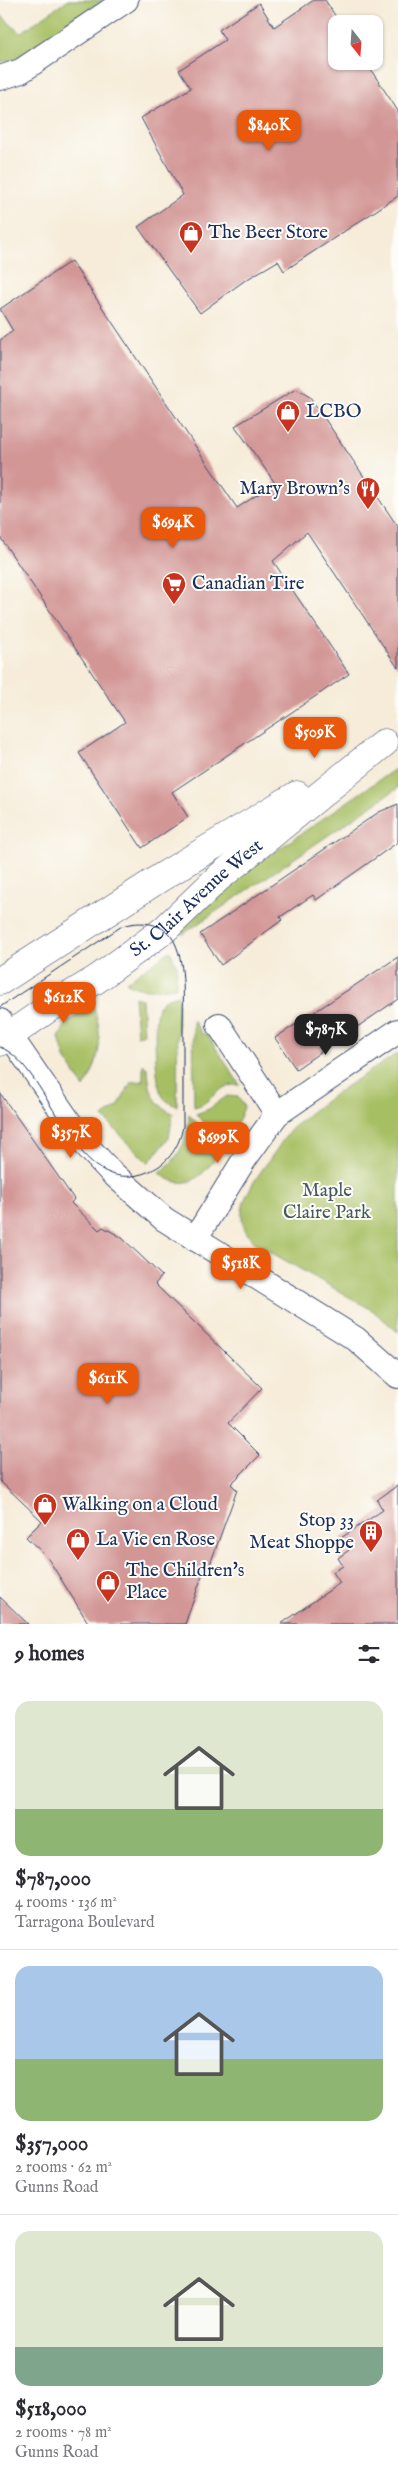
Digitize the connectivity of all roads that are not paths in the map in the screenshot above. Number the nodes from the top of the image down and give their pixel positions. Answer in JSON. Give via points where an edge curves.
{"nodes":[{"id":1,"x":126,"y":0,"type":"edge"},
{"id":2,"x":0,"y":78,"type":"edge"},
{"id":3,"x":391,"y":738,"type":"edge"},
{"id":4,"x":0,"y":982,"type":"edge"},
{"id":5,"x":219,"y":1024,"type":"dead end"},
{"id":6,"x":398,"y":1031,"type":"edge"},
{"id":7,"x":3,"y":1033,"type":"edge"},
{"id":8,"x":277,"y":1114,"type":"junction"},
{"id":9,"x":195,"y":1239,"type":"junction"},
{"id":10,"x":398,"y":1376,"type":"edge"}],
"edges":[{"from":1,"to":2,"type":"street","via":[[21,71]]},
{"from":3,"to":4,"type":"main road","name":"St. Clair Avenue West","via":[[160,878]]},
{"from":3,"to":7,"type":"main road","name":"St. Clair Avenue West","via":[[217,879],[164,930],[97,979]]},
{"from":5,"to":8,"type":"street"},
{"from":6,"to":8,"type":"street"},
{"from":7,"to":9,"type":"street","via":[[98,1160],[164,1219]]},
{"from":8,"to":9,"type":"street"},
{"from":9,"to":10,"type":"street","via":[[356,1339]]}]}
